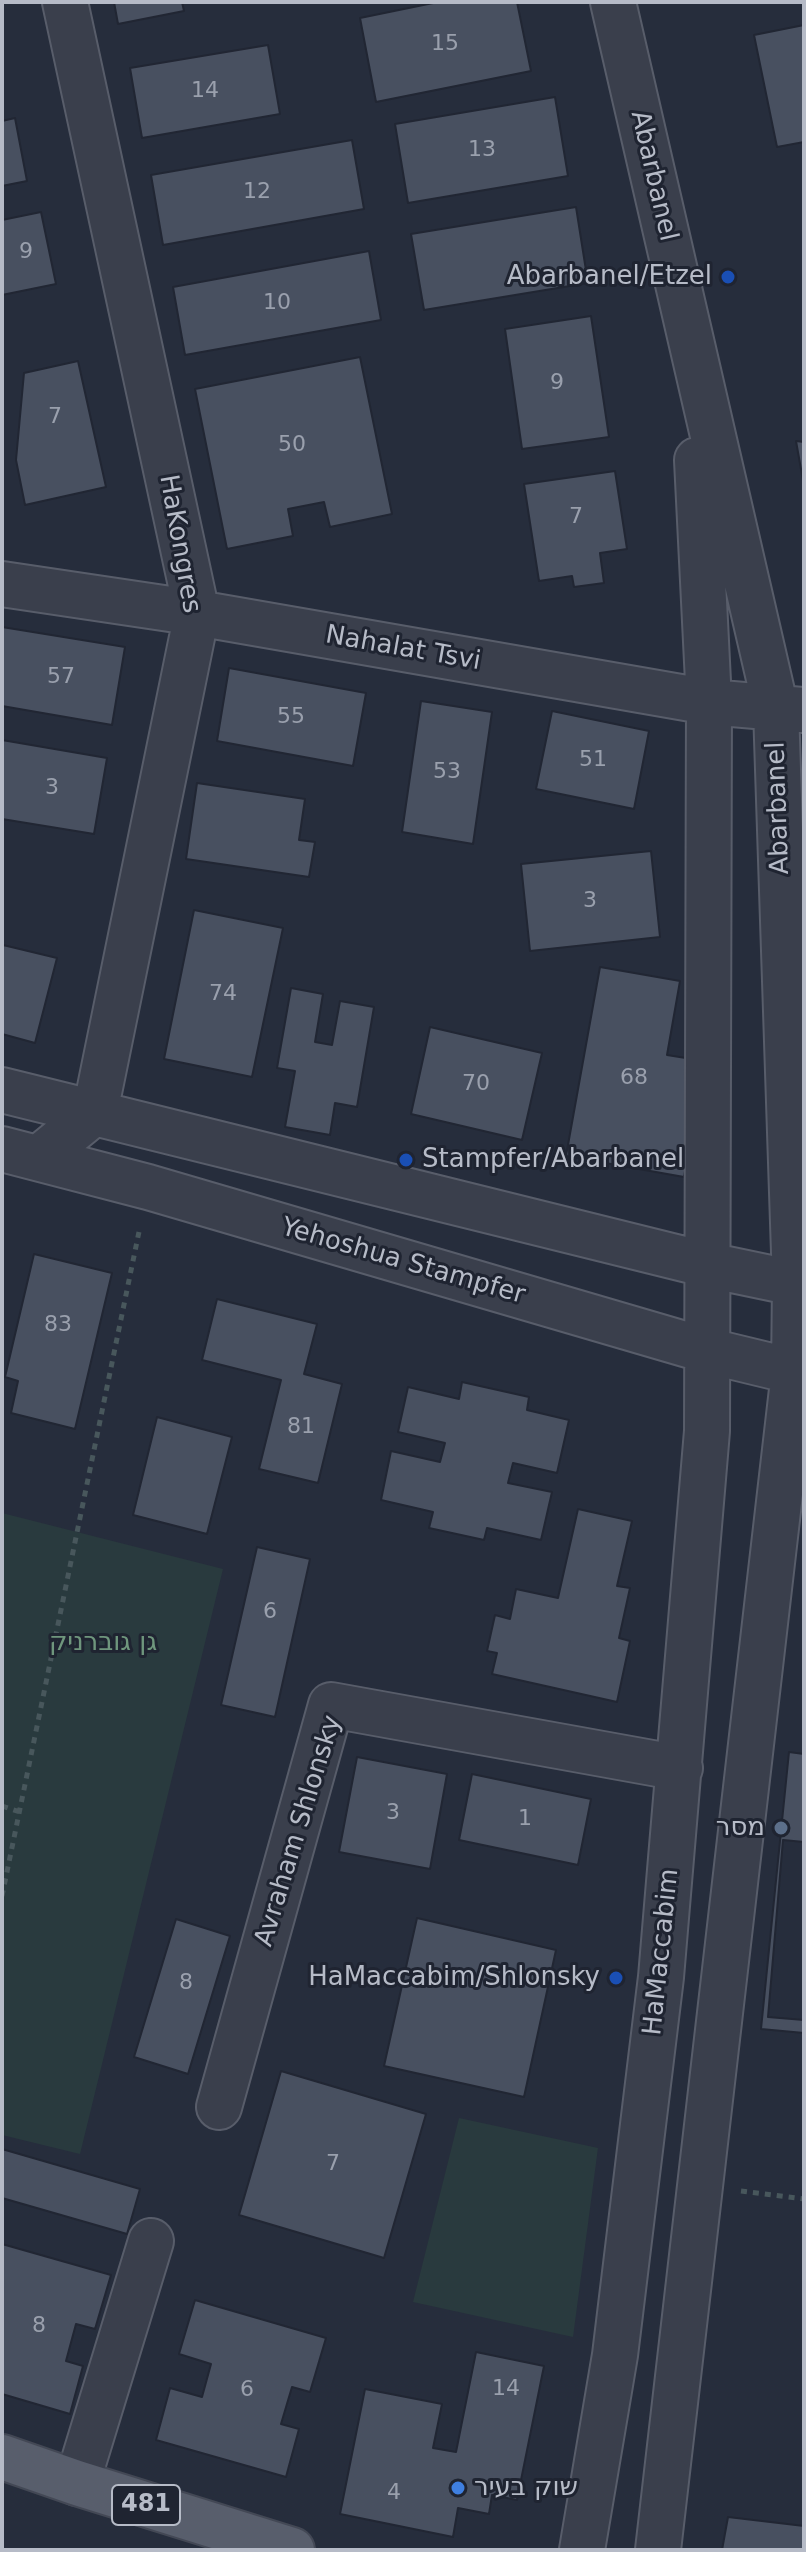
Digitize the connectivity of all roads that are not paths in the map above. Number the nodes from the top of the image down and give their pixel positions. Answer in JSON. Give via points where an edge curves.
{"nodes":[{"id":1,"x":65,"y":2,"type":"edge"},
{"id":2,"x":613,"y":2,"type":"edge"},
{"id":3,"x":692,"y":350,"type":"junction"},
{"id":4,"x":2,"y":584,"type":"edge"},
{"id":5,"x":197,"y":613,"type":"junction"},
{"id":6,"x":709,"y":702,"type":"junction"},
{"id":7,"x":790,"y":710,"type":"edge"},
{"id":8,"x":2,"y":1090,"type":"edge"},
{"id":9,"x":95,"y":1112,"type":"junction"},
{"id":10,"x":21,"y":1153,"type":"edge"},
{"id":11,"x":708,"y":1265,"type":"junction"},
{"id":12,"x":799,"y":1284,"type":"edge"},
{"id":13,"x":705,"y":1350,"type":"junction"},
{"id":14,"x":799,"y":1373,"type":"edge"},
{"id":15,"x":804,"y":1511,"type":"edge"},
{"id":16,"x":772,"y":1567,"type":"junction"},
{"id":17,"x":680,"y":1768,"type":"junction"},
{"id":18,"x":219,"y":2107,"type":"dead end"},
{"id":19,"x":151,"y":2241,"type":"dead end"},
{"id":20,"x":2,"y":2457,"type":"edge"},
{"id":21,"x":77,"y":2483,"type":"junction"},
{"id":22,"x":292,"y":2550,"type":"edge"},
{"id":23,"x":582,"y":2550,"type":"edge"},
{"id":24,"x":658,"y":2550,"type":"edge"}],
"edges":[{"from":1,"to":5,"type":"street","name":"HaKongres"},
{"from":2,"to":3,"type":"street","name":"Abarbanel"},
{"from":3,"to":6,"type":"street","name":"Abarbanel"},
{"from":3,"to":7,"type":"street","name":"Abarbanel"},
{"from":4,"to":5,"type":"street","name":"Nahalat Tsvi"},
{"from":5,"to":6,"type":"street","name":"Nahalat Tsvi"},
{"from":5,"to":9,"type":"street","name":"HaKongres"},
{"from":6,"to":7,"type":"street","name":"Nahalat Tsvi"},
{"from":6,"to":11,"type":"street","name":"Abarbanel"},
{"from":7,"to":12,"type":"street","name":"Abarbanel"},
{"from":8,"to":9,"type":"street"},
{"from":9,"to":10,"type":"street"},
{"from":9,"to":11,"type":"street"},
{"from":10,"to":13,"type":"street","name":"Yehoshua Stampfer"},
{"from":11,"to":12,"type":"street"},
{"from":11,"to":13,"type":"street","name":"Abarbanel"},
{"from":12,"to":14,"type":"street","name":"Abarbanel"},
{"from":13,"to":14,"type":"street","name":"Yehoshua Stampfer"},
{"from":13,"to":17,"type":"street","name":"HaMaccabim","via":[[707,1431]]},
{"from":14,"to":16,"type":"street"},
{"from":15,"to":16,"type":"street"},
{"from":16,"to":24,"type":"street"},
{"from":17,"to":18,"type":"street","name":"Avraham Shlonsky","via":[[331,1705]]},
{"from":17,"to":23,"type":"street","name":"HaMaccabim","via":[[637,2190]]},
{"from":19,"to":21,"type":"street"},
{"from":20,"to":21,"type":"main road","number":"481"},
{"from":21,"to":22,"type":"main road","number":"481"}]}
